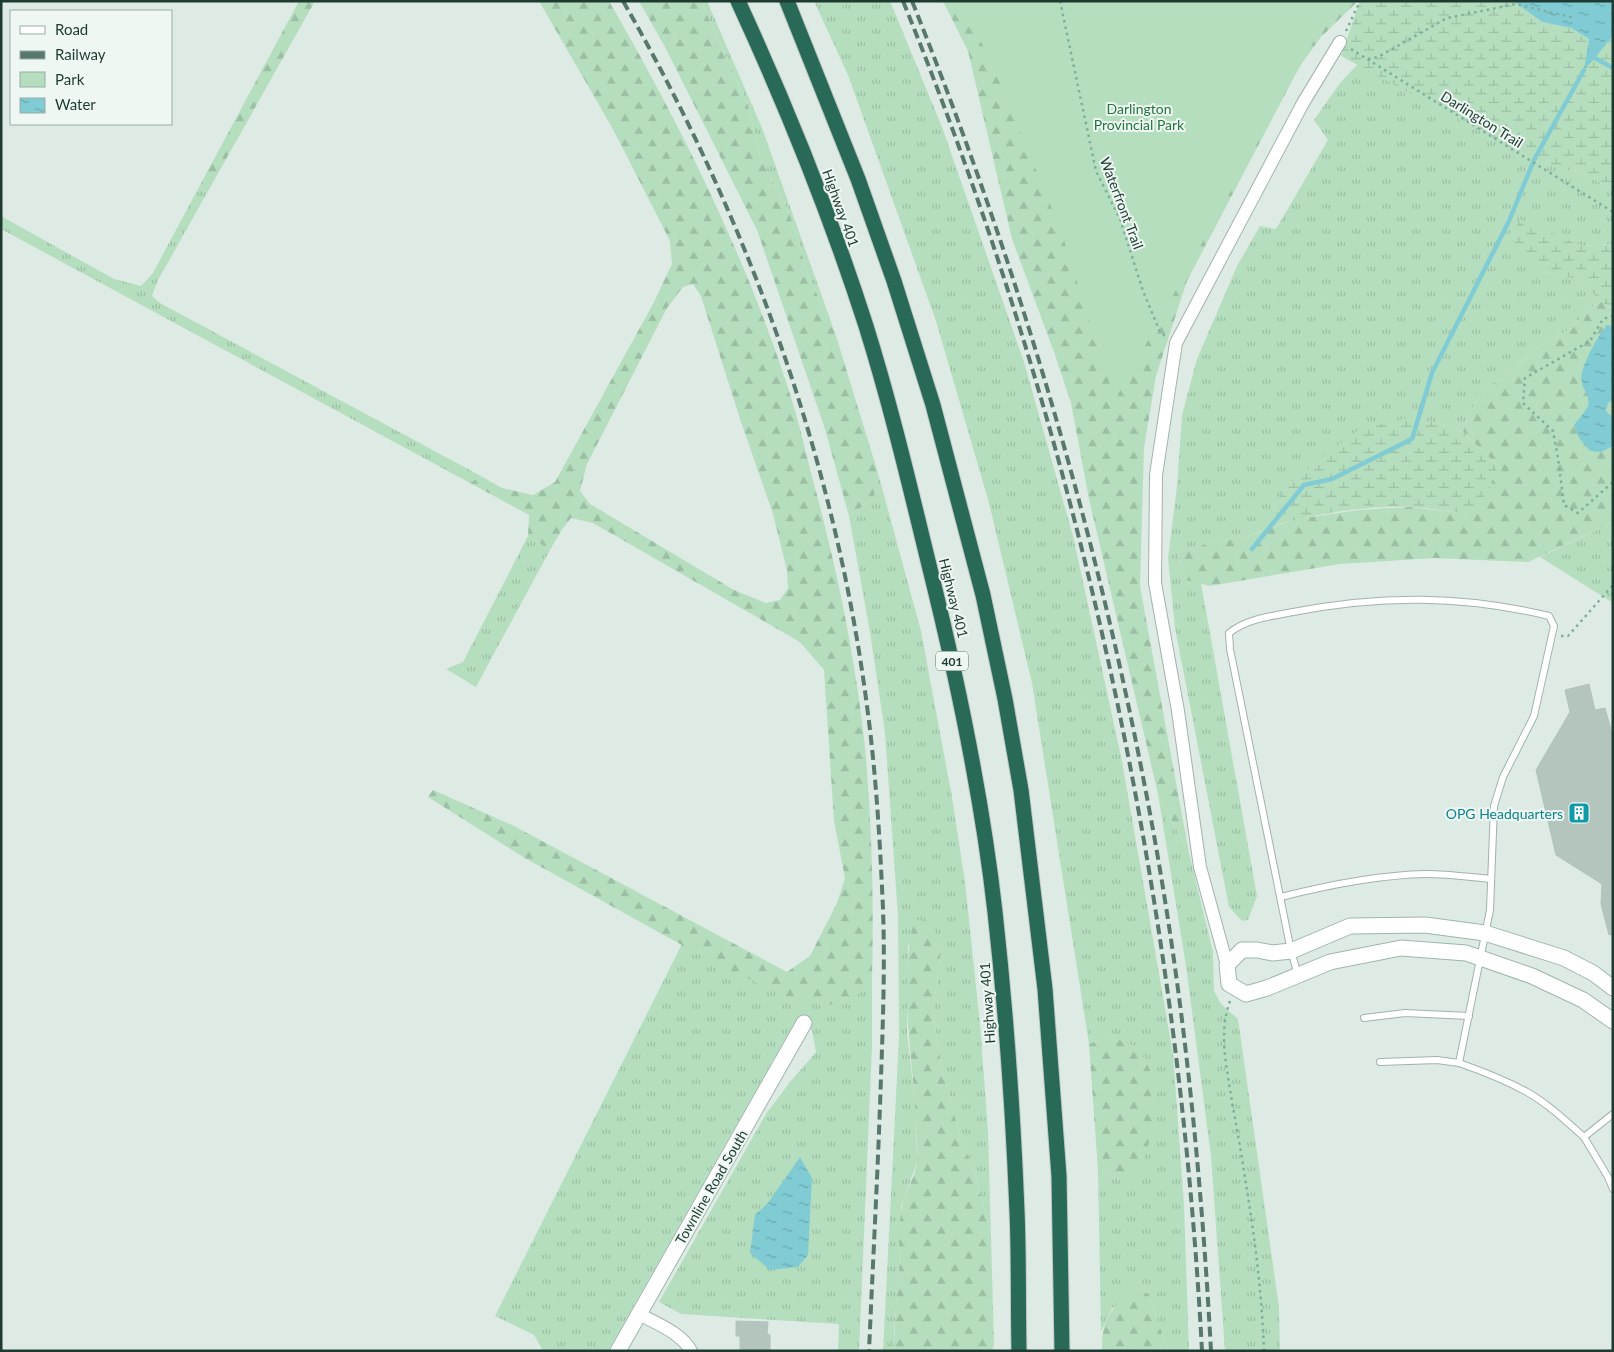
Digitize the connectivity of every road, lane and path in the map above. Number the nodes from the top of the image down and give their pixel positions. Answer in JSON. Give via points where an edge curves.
{"nodes":[{"id":1,"x":738,"y":1,"type":"edge"},
{"id":2,"x":787,"y":1,"type":"edge"},
{"id":3,"x":1060,"y":1,"type":"edge"},
{"id":4,"x":1360,"y":1,"type":"edge"},
{"id":5,"x":1575,"y":18,"type":"dead end"},
{"id":6,"x":1340,"y":42,"type":"junction"},
{"id":7,"x":1368,"y":60,"type":"junction"},
{"id":8,"x":1613,"y":212,"type":"edge"},
{"id":9,"x":1613,"y":317,"type":"edge"},
{"id":10,"x":1176,"y":343,"type":"junction"},
{"id":11,"x":1613,"y":482,"type":"edge"},
{"id":12,"x":1613,"y":585,"type":"edge"},
{"id":13,"x":1552,"y":635,"type":"junction"},
{"id":14,"x":1491,"y":879,"type":"junction"},
{"id":15,"x":1281,"y":897,"type":"junction"},
{"id":16,"x":1485,"y":933,"type":"junction"},
{"id":17,"x":1291,"y":951,"type":"junction"},
{"id":18,"x":1481,"y":958,"type":"junction"},
{"id":19,"x":1227,"y":965,"type":"junction"},
{"id":20,"x":1298,"y":975,"type":"junction"},
{"id":21,"x":1234,"y":988,"type":"junction"},
{"id":22,"x":1613,"y":988,"type":"edge"},
{"id":23,"x":1469,"y":1016,"type":"junction"},
{"id":24,"x":1364,"y":1018,"type":"dead end"},
{"id":25,"x":1613,"y":1021,"type":"edge"},
{"id":26,"x":804,"y":1023,"type":"dead end"},
{"id":27,"x":1380,"y":1062,"type":"dead end"},
{"id":28,"x":1459,"y":1063,"type":"junction"},
{"id":29,"x":1613,"y":1114,"type":"edge"},
{"id":30,"x":1584,"y":1137,"type":"junction"},
{"id":31,"x":1613,"y":1189,"type":"edge"},
{"id":32,"x":639,"y":1314,"type":"junction"},
{"id":33,"x":618,"y":1351,"type":"edge"},
{"id":34,"x":691,"y":1351,"type":"edge"},
{"id":35,"x":1019,"y":1351,"type":"edge"},
{"id":36,"x":1062,"y":1351,"type":"edge"},
{"id":37,"x":1264,"y":1351,"type":"edge"}],
"edges":[{"from":1,"to":35,"type":"highway","name":"Highway 401","number":"401","via":[[823,205],[866,326],[900,442],[951,653],[980,801],[996,919],[1017,1213]]},
{"from":2,"to":36,"type":"highway","name":"Highway 401","via":[[858,179],[933,405],[983,595],[1005,699],[1021,790],[1044,989],[1059,1176]]},
{"from":3,"to":10,"type":"path","name":"Waterfront Trail","via":[[1096,171],[1120,219],[1143,292],[1160,332]]},
{"from":4,"to":6,"type":"path"},
{"from":5,"to":7,"type":"path","via":[[1516,4],[1447,18],[1378,58]]},
{"from":6,"to":7,"type":"path","name":"Darlington Trail"},
{"from":6,"to":10,"type":"street","via":[[1303,103]]},
{"from":7,"to":8,"type":"path","name":"Darlington Trail"},
{"from":9,"to":11,"type":"path","via":[[1603,318],[1590,341],[1524,378],[1524,403],[1553,431],[1564,505],[1578,513]]},
{"from":10,"to":19,"type":"street","via":[[1156,475],[1156,583],[1200,867]]},
{"from":12,"to":13,"type":"path","via":[[1568,636]]},
{"from":13,"to":14,"type":"lane","via":[[1534,716],[1503,777],[1494,806]]},
{"from":13,"to":15,"type":"lane","via":[[1554,626],[1549,616],[1527,610],[1464,601],[1413,599],[1337,604],[1240,624],[1229,633]]},
{"from":14,"to":15,"type":"lane","via":[[1426,874],[1372,878]]},
{"from":14,"to":16,"type":"lane"},
{"from":15,"to":17,"type":"lane"},
{"from":16,"to":17,"type":"street","via":[[1425,925],[1350,926]]},
{"from":16,"to":18,"type":"lane"},
{"from":16,"to":22,"type":"street","via":[[1564,958]]},
{"from":17,"to":19,"type":"street","via":[[1242,950]]},
{"from":17,"to":20,"type":"lane"},
{"from":18,"to":20,"type":"street","via":[[1466,953],[1401,948],[1330,962]]},
{"from":18,"to":23,"type":"lane"},
{"from":18,"to":25,"type":"street","via":[[1532,976],[1583,1000]]},
{"from":19,"to":21,"type":"street","via":[[1229,984]]},
{"from":20,"to":21,"type":"street","via":[[1246,994]]},
{"from":21,"to":37,"type":"path","via":[[1223,1030],[1224,1054],[1247,1187],[1262,1307]]},
{"from":23,"to":24,"type":"lane","via":[[1405,1013]]},
{"from":23,"to":28,"type":"lane"},
{"from":26,"to":32,"type":"street","name":"Townline Road South"},
{"from":27,"to":28,"type":"lane","via":[[1437,1060]]},
{"from":28,"to":30,"type":"lane","via":[[1528,1093]]},
{"from":29,"to":30,"type":"lane"},
{"from":30,"to":31,"type":"lane"},
{"from":32,"to":33,"type":"street","name":"Townline Road South"},
{"from":32,"to":34,"type":"street","via":[[676,1335]]}]}
